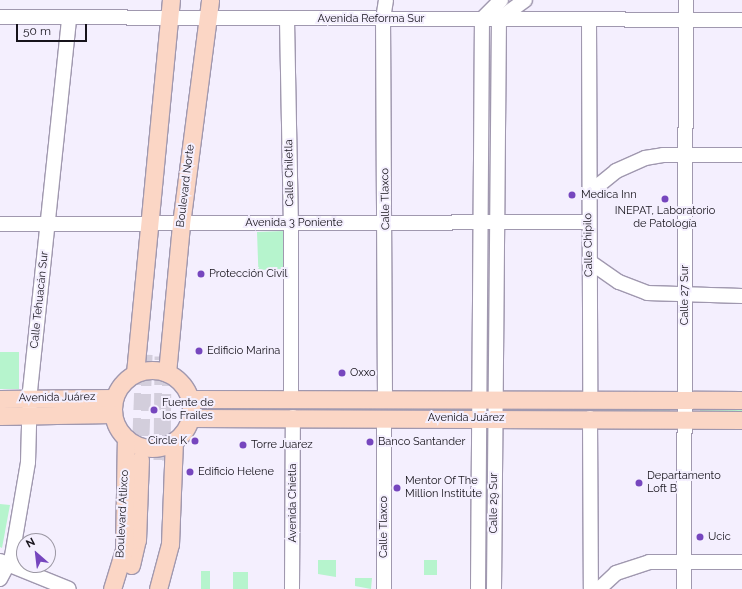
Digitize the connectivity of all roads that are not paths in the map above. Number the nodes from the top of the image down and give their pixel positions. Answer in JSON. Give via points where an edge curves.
{"nodes":[{"id":1,"x":171,"y":0,"type":"edge"},
{"id":2,"x":210,"y":0,"type":"edge"},
{"id":3,"x":386,"y":0,"type":"edge"},
{"id":4,"x":501,"y":0,"type":"edge"},
{"id":5,"x":525,"y":0,"type":"edge"},
{"id":6,"x":686,"y":0,"type":"edge"},
{"id":7,"x":0,"y":17,"type":"edge"},
{"id":8,"x":168,"y":17,"type":"junction"},
{"id":9,"x":69,"y":18,"type":"junction"},
{"id":10,"x":208,"y":18,"type":"junction"},
{"id":11,"x":384,"y":19,"type":"junction"},
{"id":12,"x":482,"y":19,"type":"junction"},
{"id":13,"x":499,"y":19,"type":"junction"},
{"id":14,"x":589,"y":19,"type":"junction"},
{"id":15,"x":287,"y":20,"type":"junction"},
{"id":16,"x":686,"y":20,"type":"junction"},
{"id":17,"x":742,"y":20,"type":"edge"},
{"id":18,"x":685,"y":155,"type":"junction"},
{"id":19,"x":742,"y":155,"type":"edge"},
{"id":20,"x":589,"y":193,"type":"junction"},
{"id":21,"x":589,"y":222,"type":"junction"},
{"id":22,"x":291,"y":223,"type":"junction"},
{"id":23,"x":386,"y":223,"type":"junction"},
{"id":24,"x":480,"y":223,"type":"junction"},
{"id":25,"x":496,"y":223,"type":"junction"},
{"id":26,"x":0,"y":224,"type":"edge"},
{"id":27,"x":47,"y":224,"type":"junction"},
{"id":28,"x":149,"y":224,"type":"junction"},
{"id":29,"x":181,"y":224,"type":"junction"},
{"id":30,"x":590,"y":262,"type":"junction"},
{"id":31,"x":685,"y":296,"type":"junction"},
{"id":32,"x":742,"y":296,"type":"edge"},
{"id":33,"x":167,"y":372,"type":"junction"},
{"id":34,"x":136,"y":373,"type":"junction"},
{"id":35,"x":0,"y":399,"type":"edge"},
{"id":36,"x":30,"y":399,"type":"junction"},
{"id":37,"x":191,"y":399,"type":"junction"},
{"id":38,"x":291,"y":399,"type":"junction"},
{"id":39,"x":385,"y":399,"type":"junction"},
{"id":40,"x":590,"y":399,"type":"junction"},
{"id":41,"x":487,"y":400,"type":"junction"},
{"id":42,"x":684,"y":400,"type":"junction"},
{"id":43,"x":742,"y":400,"type":"edge"},
{"id":44,"x":114,"y":406,"type":"junction"},
{"id":45,"x":0,"y":416,"type":"edge"},
{"id":46,"x":30,"y":416,"type":"junction"},
{"id":47,"x":293,"y":417,"type":"junction"},
{"id":48,"x":191,"y":418,"type":"junction"},
{"id":49,"x":384,"y":418,"type":"junction"},
{"id":50,"x":487,"y":418,"type":"junction"},
{"id":51,"x":590,"y":418,"type":"junction"},
{"id":52,"x":684,"y":420,"type":"junction"},
{"id":53,"x":742,"y":420,"type":"edge"},
{"id":54,"x":126,"y":438,"type":"junction"},
{"id":55,"x":174,"y":441,"type":"junction"},
{"id":56,"x":140,"y":460,"type":"tunnel mouth"},
{"id":57,"x":162,"y":460,"type":"tunnel mouth"},
{"id":58,"x":5,"y":562,"type":"edge"},
{"id":59,"x":684,"y":562,"type":"junction"},
{"id":60,"x":742,"y":562,"type":"edge"},
{"id":61,"x":0,"y":579,"type":"edge"},
{"id":62,"x":69,"y":589,"type":"edge"},
{"id":63,"x":112,"y":589,"type":"edge"},
{"id":64,"x":121,"y":589,"type":"edge"},
{"id":65,"x":148,"y":589,"type":"edge"},
{"id":66,"x":158,"y":589,"type":"edge"},
{"id":67,"x":292,"y":589,"type":"edge"},
{"id":68,"x":384,"y":589,"type":"edge"},
{"id":69,"x":478,"y":589,"type":"edge"},
{"id":70,"x":494,"y":589,"type":"edge"},
{"id":71,"x":591,"y":589,"type":"edge"},
{"id":72,"x":599,"y":589,"type":"edge"},
{"id":73,"x":684,"y":589,"type":"edge"}],
"edges":[{"from":1,"to":8,"type":"main road"},
{"from":2,"to":10,"type":"main road","name":"Boulevard Norte"},
{"from":3,"to":11,"type":"street","name":"Calle Tlaxco"},
{"from":4,"to":12,"type":"street"},
{"from":5,"to":13,"type":"street"},
{"from":6,"to":16,"type":"street","name":"Calle 27 Sur"},
{"from":7,"to":9,"type":"street","name":"Avenida Reforma Sur"},
{"from":8,"to":9,"type":"street","name":"Avenida Reforma Sur"},
{"from":8,"to":10,"type":"street","name":"Avenida Reforma Sur"},
{"from":8,"to":28,"type":"main road"},
{"from":9,"to":27,"type":"street","name":"Calle Tehuacán Sur","via":[[60,125]]},
{"from":10,"to":15,"type":"street","name":"Avenida Reforma Sur"},
{"from":10,"to":29,"type":"main road","name":"Boulevard Norte"},
{"from":11,"to":12,"type":"street","name":"Avenida Reforma Sur"},
{"from":11,"to":15,"type":"street","name":"Avenida Reforma Sur"},
{"from":11,"to":23,"type":"street","name":"Calle Tlaxco"},
{"from":12,"to":13,"type":"street","name":"Avenida Reforma Sur"},
{"from":12,"to":24,"type":"street"},
{"from":13,"to":14,"type":"street","name":"Avenida Reforma Sur"},
{"from":13,"to":25,"type":"street"},
{"from":14,"to":16,"type":"street","name":"Avenida Reforma Sur"},
{"from":14,"to":20,"type":"street","name":"Calle Chipilo"},
{"from":15,"to":22,"type":"street","name":"Calle Chiletla"},
{"from":16,"to":17,"type":"street","name":"Avenida Reforma Sur"},
{"from":16,"to":18,"type":"street","name":"Calle 27 Sur"},
{"from":18,"to":19,"type":"street"},
{"from":18,"to":20,"type":"street","via":[[645,158],[628,164]]},
{"from":18,"to":31,"type":"street","name":"Calle 27 Sur"},
{"from":20,"to":21,"type":"street","name":"Calle Chipilo"},
{"from":21,"to":25,"type":"street","name":"Avenida 3 Poniente"},
{"from":21,"to":30,"type":"street","name":"Calle Chipilo"},
{"from":22,"to":23,"type":"street","name":"Avenida 3 Poniente"},
{"from":22,"to":29,"type":"street","name":"Avenida 3 Poniente"},
{"from":22,"to":38,"type":"street","name":"Calle Chiletla"},
{"from":23,"to":24,"type":"street","name":"Avenida 3 Poniente"},
{"from":23,"to":39,"type":"street","name":"Calle Tlaxco"},
{"from":24,"to":25,"type":"street","name":"Avenida 3 Poniente"},
{"from":24,"to":41,"type":"street"},
{"from":25,"to":41,"type":"street"},
{"from":26,"to":27,"type":"street","name":"Avenida 3 Poniente"},
{"from":27,"to":28,"type":"street","name":"Avenida 3 Poniente"},
{"from":27,"to":36,"type":"street","name":"Calle Tehuacán Sur"},
{"from":28,"to":29,"type":"street","name":"Avenida 3 Poniente"},
{"from":28,"to":34,"type":"main road"},
{"from":29,"to":33,"type":"main road","name":"Boulevard Norte"},
{"from":30,"to":31,"type":"street","via":[[633,290],[647,294]]},
{"from":30,"to":40,"type":"street","name":"Calle Chipilo"},
{"from":31,"to":32,"type":"street"},
{"from":31,"to":42,"type":"street","name":"Calle 27 Sur"},
{"from":33,"to":34,"type":"main road","via":[[151,370]]},
{"from":33,"to":37,"type":"main road","via":[[184,385]]},
{"from":34,"to":44,"type":"main road","via":[[125,381]]},
{"from":35,"to":36,"type":"main road","name":"Avenida Juárez"},
{"from":36,"to":44,"type":"main road","name":"Avenida Juárez"},
{"from":36,"to":46,"type":"street","name":"Calle Tehuacán Sur"},
{"from":37,"to":38,"type":"main road","name":"Avenida Juárez"},
{"from":37,"to":48,"type":"main road"},
{"from":38,"to":39,"type":"main road","name":"Avenida Juárez"},
{"from":39,"to":41,"type":"main road","name":"Avenida Juárez"},
{"from":40,"to":41,"type":"main road","name":"Avenida Juárez"},
{"from":40,"to":42,"type":"main road","name":"Avenida Juárez"},
{"from":41,"to":50,"type":"street"},
{"from":42,"to":43,"type":"main road","name":"Avenida Juárez"},
{"from":42,"to":52,"type":"street","name":"Calle 27 Sur"},
{"from":44,"to":46,"type":"main road","name":"Avenida Juárez"},
{"from":44,"to":54,"type":"main road","via":[[115,423]]},
{"from":45,"to":46,"type":"main road","name":"Avenida Juárez"},
{"from":46,"to":58,"type":"street","name":"Calle Tehuacán Sur","via":[[28,462]]},
{"from":47,"to":48,"type":"main road","name":"Avenida Juárez"},
{"from":47,"to":49,"type":"main road","name":"Avenida Juárez"},
{"from":47,"to":67,"type":"street","name":"Avenida Chietla"},
{"from":48,"to":55,"type":"main road","via":[[182,435]]},
{"from":49,"to":50,"type":"main road","name":"Avenida Juárez"},
{"from":49,"to":68,"type":"street","name":"Calle Tlaxco"},
{"from":50,"to":51,"type":"main road","name":"Avenida Juárez"},
{"from":50,"to":69,"type":"street","name":"Calle 29 Sur"},
{"from":50,"to":70,"type":"street","name":"Calle 29 Sur"},
{"from":51,"to":52,"type":"main road","name":"Avenida Juárez"},
{"from":51,"to":71,"type":"street"},
{"from":52,"to":53,"type":"main road","name":"Avenida Juárez"},
{"from":52,"to":59,"type":"street","name":"Calle 27 Sur"},
{"from":54,"to":55,"type":"main road","via":[[136,445],[149,448],[162,447]]},
{"from":54,"to":63,"type":"main road","name":"Boulevard Atlixco","via":[[124,550]]},
{"from":55,"to":66,"type":"main road","via":[[170,544]]},
{"from":56,"to":64,"type":"main road","name":"Boulevard Atlixco","via":[[137,540]]},
{"from":57,"to":65,"type":"main road","via":[[159,545]]},
{"from":58,"to":61,"type":"street","name":"Calle Tehuacán Sur"},
{"from":58,"to":62,"type":"street"},
{"from":59,"to":60,"type":"street"},
{"from":59,"to":72,"type":"street","via":[[636,564],[616,573]]},
{"from":59,"to":73,"type":"street","name":"Calle 27 Sur"}]}
